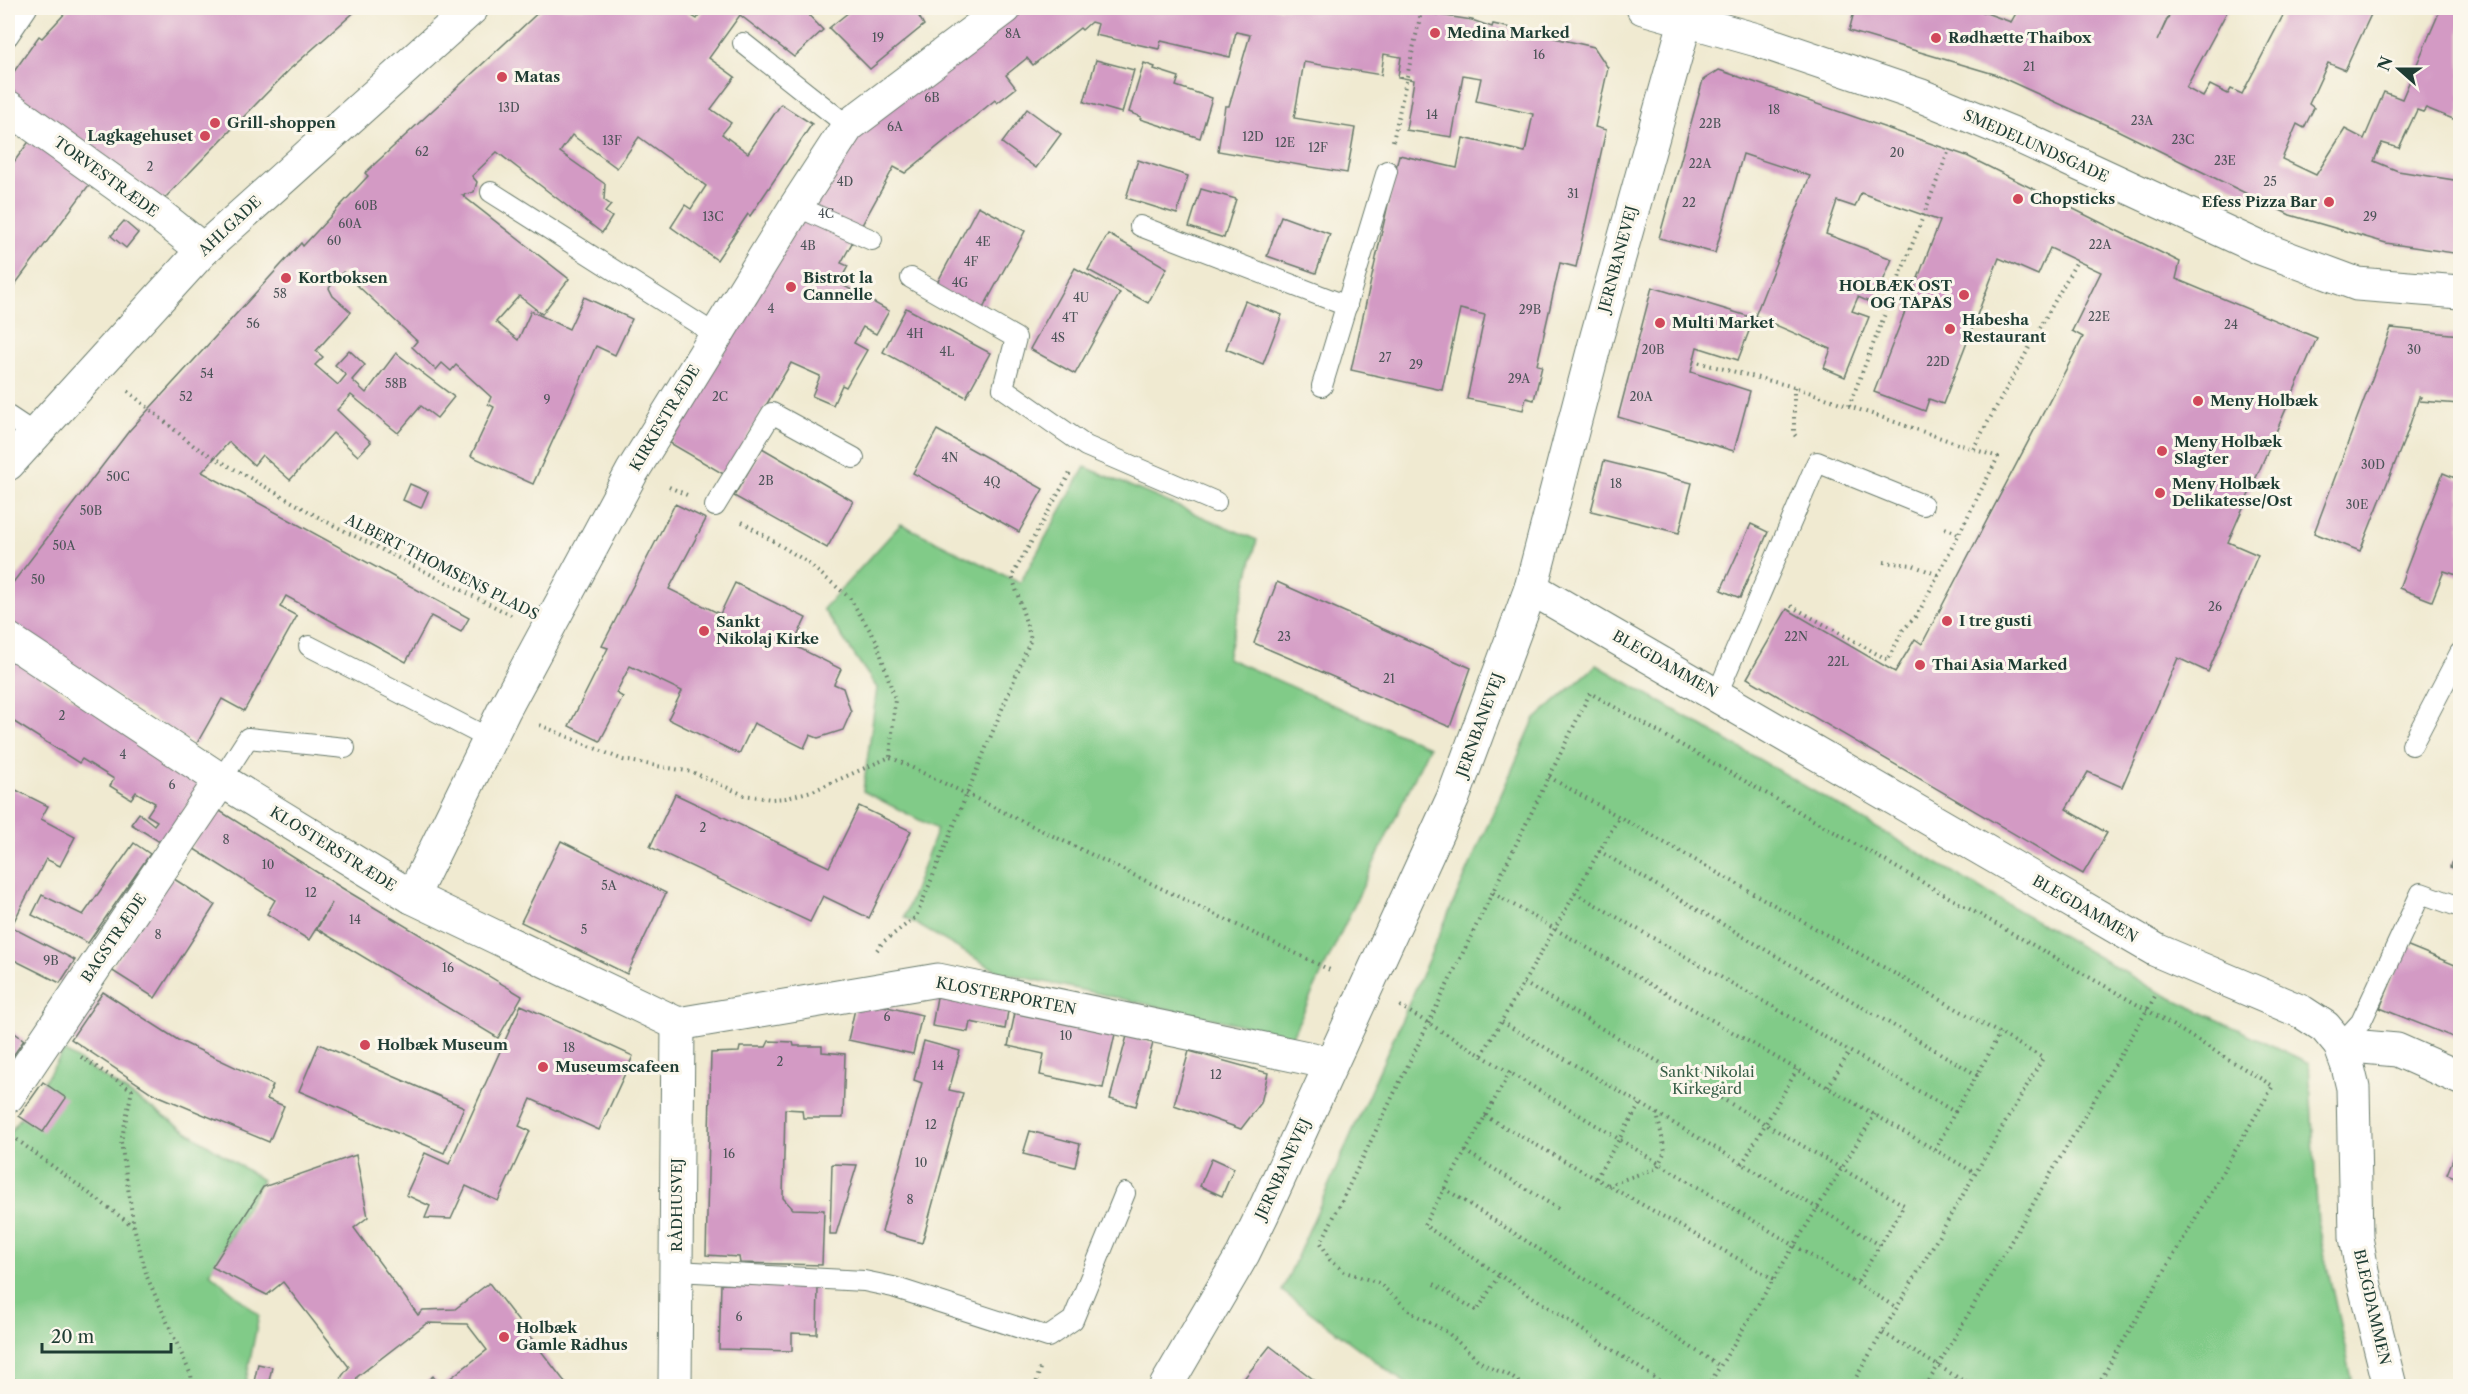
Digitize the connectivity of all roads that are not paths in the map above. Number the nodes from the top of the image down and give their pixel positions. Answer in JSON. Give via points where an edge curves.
{"nodes":[{"id":1,"x":27,"y":8,"type":"edge"},
{"id":2,"x":472,"y":8,"type":"edge"},
{"id":3,"x":1005,"y":8,"type":"edge"},
{"id":4,"x":1643,"y":8,"type":"edge"},
{"id":5,"x":1687,"y":14,"type":"edge"},
{"id":6,"x":8,"y":36,"type":"edge"},
{"id":7,"x":743,"y":43,"type":"dead end"},
{"id":8,"x":8,"y":107,"type":"edge"},
{"id":9,"x":848,"y":126,"type":"junction"},
{"id":10,"x":1387,"y":171,"type":"road end"},
{"id":11,"x":491,"y":192,"type":"dead end"},
{"id":12,"x":795,"y":206,"type":"junction"},
{"id":13,"x":1140,"y":226,"type":"dead end"},
{"id":14,"x":872,"y":240,"type":"dead end"},
{"id":15,"x":202,"y":250,"type":"junction"},
{"id":16,"x":911,"y":278,"type":"dead end"},
{"id":17,"x":2460,"y":292,"type":"edge"},
{"id":18,"x":1347,"y":306,"type":"junction"},
{"id":19,"x":716,"y":335,"type":"junction"},
{"id":20,"x":1322,"y":386,"type":"dead end"},
{"id":21,"x":8,"y":416,"type":"edge"},
{"id":22,"x":35,"y":434,"type":"junction"},
{"id":23,"x":854,"y":458,"type":"dead end"},
{"id":24,"x":8,"y":464,"type":"edge"},
{"id":25,"x":1216,"y":502,"type":"dead end"},
{"id":26,"x":1923,"y":505,"type":"dead end"},
{"id":27,"x":715,"y":506,"type":"road end"},
{"id":28,"x":1532,"y":588,"type":"junction"},
{"id":29,"x":8,"y":639,"type":"edge"},
{"id":30,"x":309,"y":646,"type":"dead end"},
{"id":31,"x":2460,"y":652,"type":"edge"},
{"id":32,"x":1717,"y":694,"type":"junction"},
{"id":33,"x":490,"y":739,"type":"junction"},
{"id":34,"x":2412,"y":745,"type":"dead end"},
{"id":35,"x":345,"y":748,"type":"dead end"},
{"id":36,"x":221,"y":780,"type":"junction"},
{"id":37,"x":412,"y":897,"type":"junction"},
{"id":38,"x":2460,"y":907,"type":"edge"},
{"id":39,"x":678,"y":1024,"type":"junction"},
{"id":40,"x":2340,"y":1045,"type":"junction"},
{"id":41,"x":1332,"y":1063,"type":"junction"},
{"id":42,"x":2460,"y":1078,"type":"edge"},
{"id":43,"x":8,"y":1095,"type":"edge"},
{"id":44,"x":1125,"y":1193,"type":"dead end"},
{"id":45,"x":676,"y":1271,"type":"junction"},
{"id":46,"x":675,"y":1386,"type":"edge"},
{"id":47,"x":1166,"y":1386,"type":"edge"},
{"id":48,"x":2391,"y":1386,"type":"edge"}],
"edges":[{"from":1,"to":6,"type":"lane"},
{"from":2,"to":15,"type":"street","name":"AHLGADE"},
{"from":3,"to":9,"type":"street","name":"KIRKESTRÆDE"},
{"from":4,"to":5,"type":"street","name":"SMEDELUNDSGADE"},
{"from":5,"to":17,"type":"street","name":"SMEDELUNDSGADE","via":[[1919,95],[2014,134],[2258,247],[2357,284]]},
{"from":5,"to":28,"type":"street","name":"JERNBANEVEJ","via":[[1606,302]]},
{"from":7,"to":9,"type":"lane"},
{"from":8,"to":15,"type":"street","name":"TORVESTRÆDE"},
{"from":9,"to":12,"type":"street","name":"KIRKESTRÆDE"},
{"from":10,"to":18,"type":"lane"},
{"from":11,"to":19,"type":"lane"},
{"from":12,"to":14,"type":"lane"},
{"from":12,"to":19,"type":"street","name":"KIRKESTRÆDE"},
{"from":13,"to":18,"type":"lane"},
{"from":15,"to":22,"type":"street","name":"AHLGADE"},
{"from":16,"to":25,"type":"lane","via":[[1016,338],[1003,388],[1086,446]]},
{"from":18,"to":20,"type":"lane"},
{"from":19,"to":33,"type":"street","name":"KIRKESTRÆDE","via":[[632,472]]},
{"from":21,"to":22,"type":"lane"},
{"from":22,"to":24,"type":"street","name":"AHLGADE"},
{"from":23,"to":27,"type":"lane","via":[[772,413]]},
{"from":26,"to":32,"type":"lane","via":[[1817,462]]},
{"from":28,"to":32,"type":"street","name":"BLEGDAMMEN"},
{"from":28,"to":41,"type":"street","name":"JERNBANEVEJ","via":[[1453,798]]},
{"from":29,"to":36,"type":"street","name":"KLOSTERSTRÆDE"},
{"from":30,"to":33,"type":"lane"},
{"from":31,"to":34,"type":"lane"},
{"from":32,"to":40,"type":"street","name":"BLEGDAMMEN","via":[[2156,950],[2302,1012],[2325,1027]]},
{"from":33,"to":37,"type":"street","name":"KIRKESTRÆDE"},
{"from":35,"to":36,"type":"lane","via":[[248,738]]},
{"from":36,"to":37,"type":"street","name":"KLOSTERSTRÆDE"},
{"from":36,"to":43,"type":"street","name":"BAGSTRÆDE"},
{"from":37,"to":39,"type":"street","name":"KLOSTERSTRÆDE"},
{"from":38,"to":40,"type":"lane","via":[[2421,893],[2361,1022]]},
{"from":39,"to":41,"type":"street","name":"KLOSTERPORTEN","via":[[938,980]]},
{"from":39,"to":45,"type":"street","name":"RÅDHUSVEJ"},
{"from":40,"to":42,"type":"street","via":[[2397,1050]]},
{"from":40,"to":48,"type":"street","name":"BLEGDAMMEN","via":[[2353,1088],[2356,1238]]},
{"from":41,"to":47,"type":"street","name":"JERNBANEVEJ","via":[[1243,1254]]},
{"from":44,"to":45,"type":"lane","via":[[1073,1320],[1048,1337],[864,1281]]},
{"from":45,"to":46,"type":"street","name":"RÅDHUSVEJ"}]}
